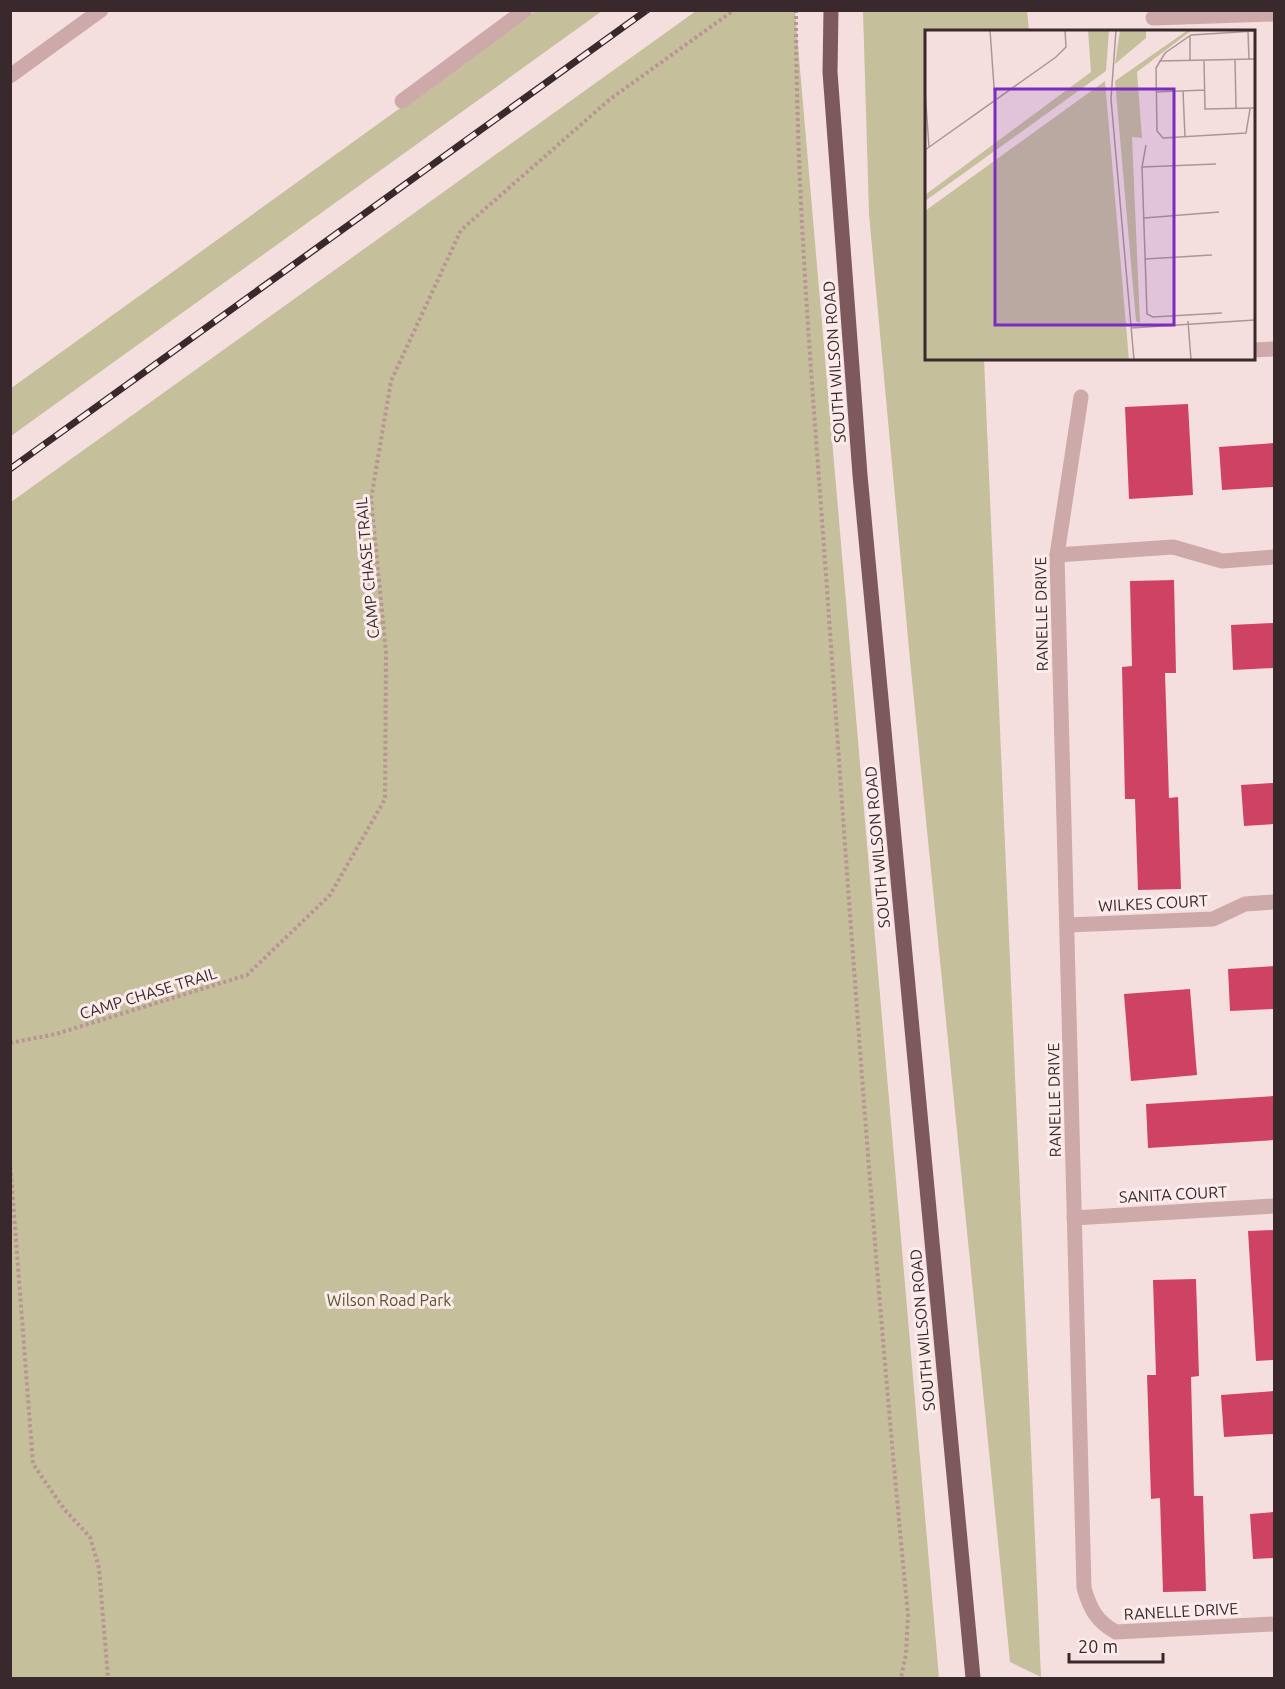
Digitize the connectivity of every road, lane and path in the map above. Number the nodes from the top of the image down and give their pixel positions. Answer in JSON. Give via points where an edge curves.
{"nodes":[{"id":1,"x":101,"y":10,"type":"edge"},
{"id":2,"x":525,"y":10,"type":"edge"},
{"id":3,"x":734,"y":10,"type":"edge"},
{"id":4,"x":796,"y":10,"type":"edge"},
{"id":5,"x":831,"y":10,"type":"edge"},
{"id":6,"x":1275,"y":14,"type":"edge"},
{"id":7,"x":1153,"y":20,"type":"edge"},
{"id":8,"x":10,"y":76,"type":"edge"},
{"id":9,"x":402,"y":101,"type":"dead end"},
{"id":10,"x":1275,"y":349,"type":"edge"},
{"id":11,"x":1255,"y":350,"type":"edge"},
{"id":12,"x":1081,"y":397,"type":"dead end"},
{"id":13,"x":1057,"y":555,"type":"junction"},
{"id":14,"x":1275,"y":557,"type":"edge"},
{"id":15,"x":1275,"y":902,"type":"edge"},
{"id":16,"x":1068,"y":926,"type":"junction"},
{"id":17,"x":10,"y":1043,"type":"edge"},
{"id":18,"x":10,"y":1161,"type":"edge"},
{"id":19,"x":1275,"y":1206,"type":"edge"},
{"id":20,"x":1074,"y":1218,"type":"junction"},
{"id":21,"x":1275,"y":1624,"type":"edge"},
{"id":22,"x":108,"y":1678,"type":"edge"},
{"id":23,"x":901,"y":1678,"type":"edge"},
{"id":24,"x":973,"y":1678,"type":"edge"}],
"edges":[{"from":1,"to":8,"type":"street"},
{"from":2,"to":9,"type":"street"},
{"from":3,"to":17,"type":"path","name":"CAMP CHASE TRAIL","via":[[609,100],[461,230],[392,381],[371,499],[386,652],[385,799],[330,895],[247,975],[56,1034]]},
{"from":4,"to":23,"type":"path","via":[[803,234],[854,992],[908,1615]]},
{"from":5,"to":24,"type":"main road","name":"SOUTH WILSON ROAD","via":[[830,72],[860,475]]},
{"from":6,"to":7,"type":"street"},
{"from":10,"to":11,"type":"street"},
{"from":12,"to":13,"type":"street","name":"RANELLE DRIVE"},
{"from":13,"to":14,"type":"street","via":[[1173,548],[1222,561]]},
{"from":13,"to":16,"type":"street","name":"RANELLE DRIVE"},
{"from":15,"to":16,"type":"street","name":"WILKES COURT","via":[[1245,904],[1213,919]]},
{"from":16,"to":20,"type":"street","name":"RANELLE DRIVE"},
{"from":18,"to":22,"type":"path","via":[[33,1464],[64,1509],[90,1537],[99,1568]]},
{"from":19,"to":20,"type":"street","name":"SANITA COURT"},
{"from":20,"to":21,"type":"street","name":"RANELLE DRIVE","via":[[1084,1588],[1090,1609],[1104,1626],[1116,1632]]}]}
